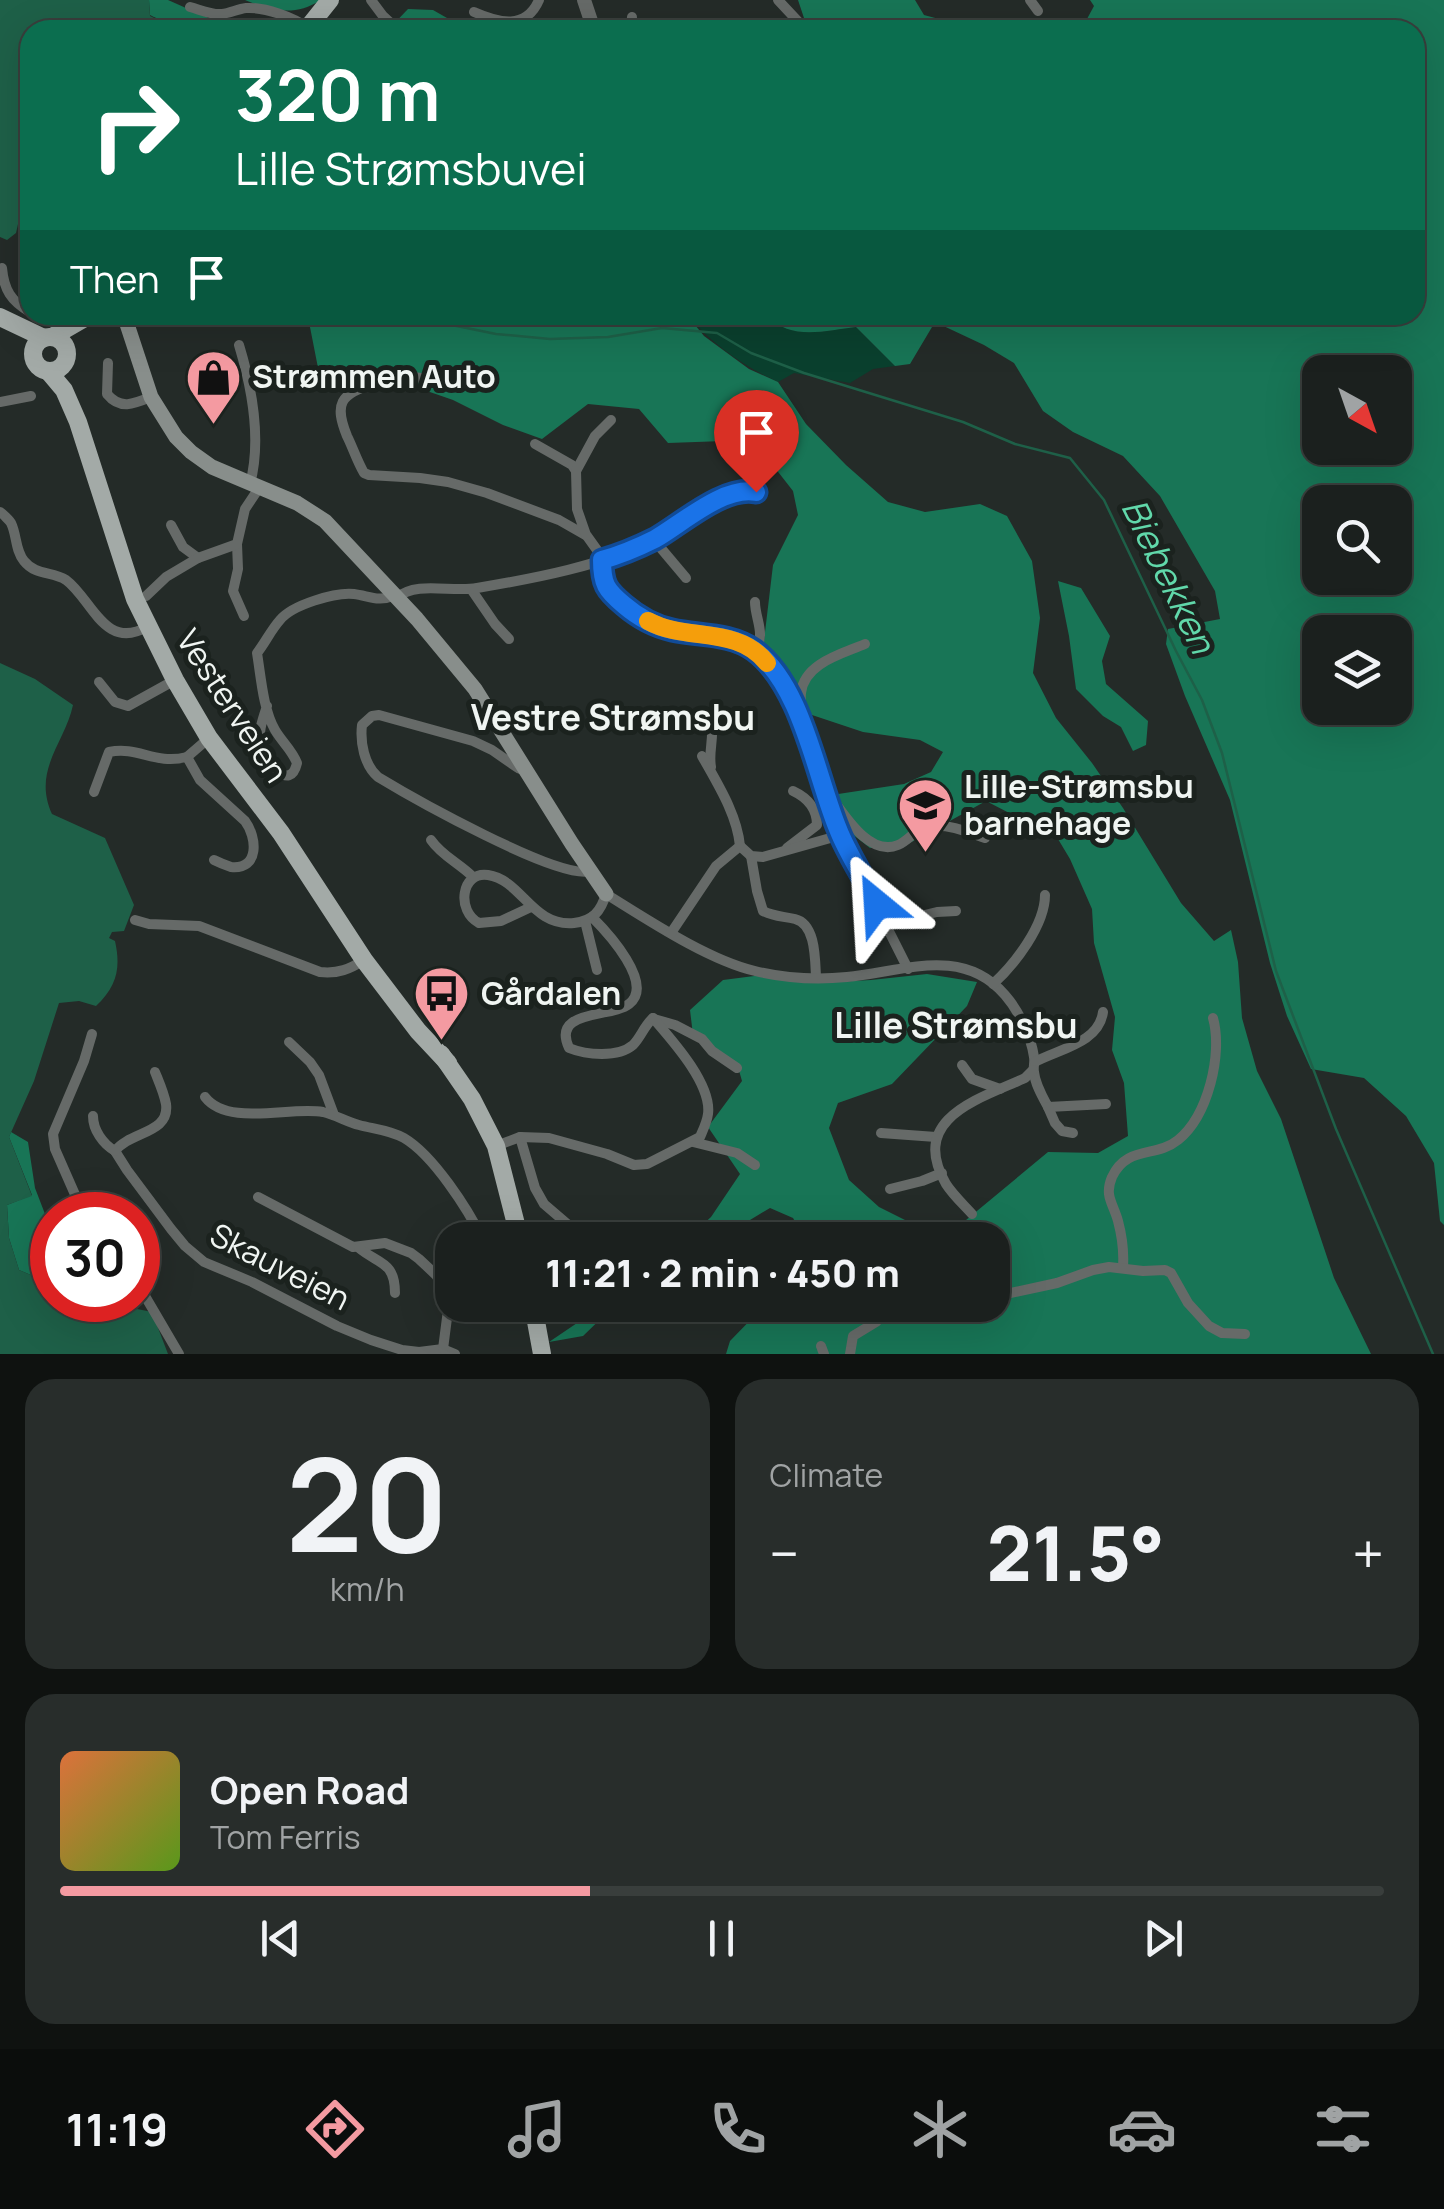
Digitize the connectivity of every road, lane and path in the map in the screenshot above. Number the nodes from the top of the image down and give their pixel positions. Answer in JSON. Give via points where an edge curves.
{"nodes":[{"id":1,"x":330,"y":0,"type":"edge"},
{"id":2,"x":371,"y":0,"type":"edge"},
{"id":3,"x":539,"y":0,"type":"edge"},
{"id":4,"x":778,"y":0,"type":"edge"},
{"id":5,"x":1030,"y":0,"type":"edge"},
{"id":6,"x":190,"y":7,"type":"dead end"},
{"id":7,"x":1038,"y":11,"type":"dead end"},
{"id":8,"x":474,"y":12,"type":"dead end"},
{"id":9,"x":632,"y":17,"type":"dead end"},
{"id":10,"x":295,"y":20,"type":"edge"},
{"id":11,"x":314,"y":20,"type":"edge"},
{"id":12,"x":387,"y":20,"type":"edge"},
{"id":13,"x":630,"y":20,"type":"edge"},
{"id":14,"x":796,"y":20,"type":"edge"},
{"id":15,"x":2,"y":268,"type":"edge"},
{"id":16,"x":20,"y":305,"type":"edge"},
{"id":17,"x":0,"y":318,"type":"edge"},
{"id":18,"x":73,"y":325,"type":"edge"},
{"id":19,"x":82,"y":325,"type":"edge"},
{"id":20,"x":118,"y":325,"type":"edge"},
{"id":21,"x":127,"y":325,"type":"edge"},
{"id":22,"x":0,"y":326,"type":"edge"},
{"id":23,"x":43,"y":342,"type":"junction"},
{"id":24,"x":240,"y":345,"type":"dead end"},
{"id":25,"x":134,"y":352,"type":"junction"},
{"id":26,"x":60,"y":361,"type":"junction"},
{"id":27,"x":108,"y":363,"type":"dead end"},
{"id":28,"x":420,"y":378,"type":"dead end"},
{"id":29,"x":32,"y":396,"type":"dead end"},
{"id":30,"x":151,"y":397,"type":"junction"},
{"id":31,"x":0,"y":402,"type":"edge"},
{"id":32,"x":610,"y":420,"type":"dead end"},
{"id":33,"x":535,"y":444,"type":"dead end"},
{"id":34,"x":576,"y":471,"type":"junction"},
{"id":35,"x":254,"y":486,"type":"junction"},
{"id":36,"x":756,"y":492,"type":"dead end"},
{"id":37,"x":0,"y":512,"type":"edge"},
{"id":38,"x":171,"y":525,"type":"dead end"},
{"id":39,"x":586,"y":536,"type":"junction"},
{"id":40,"x":654,"y":540,"type":"junction"},
{"id":41,"x":236,"y":544,"type":"junction"},
{"id":42,"x":198,"y":558,"type":"junction"},
{"id":43,"x":602,"y":560,"type":"junction"},
{"id":44,"x":686,"y":578,"type":"dead end"},
{"id":45,"x":471,"y":589,"type":"junction"},
{"id":46,"x":146,"y":596,"type":"dead end"},
{"id":47,"x":394,"y":597,"type":"junction"},
{"id":48,"x":755,"y":602,"type":"dead end"},
{"id":49,"x":244,"y":616,"type":"dead end"},
{"id":50,"x":147,"y":627,"type":"junction"},
{"id":51,"x":509,"y":639,"type":"dead end"},
{"id":52,"x":865,"y":644,"type":"dead end"},
{"id":53,"x":754,"y":650,"type":"junction"},
{"id":54,"x":175,"y":680,"type":"junction"},
{"id":55,"x":99,"y":682,"type":"dead end"},
{"id":56,"x":267,"y":706,"type":"junction"},
{"id":57,"x":711,"y":718,"type":"dead end"},
{"id":58,"x":803,"y":724,"type":"junction"},
{"id":59,"x":210,"y":738,"type":"junction"},
{"id":60,"x":702,"y":756,"type":"dead end"},
{"id":61,"x":186,"y":757,"type":"junction"},
{"id":62,"x":527,"y":770,"type":"junction"},
{"id":63,"x":714,"y":778,"type":"junction"},
{"id":64,"x":793,"y":791,"type":"dead end"},
{"id":65,"x":94,"y":792,"type":"dead end"},
{"id":66,"x":827,"y":794,"type":"junction"},
{"id":67,"x":840,"y":835,"type":"junction"},
{"id":68,"x":985,"y":838,"type":"dead end"},
{"id":69,"x":431,"y":840,"type":"dead end"},
{"id":70,"x":740,"y":846,"type":"junction"},
{"id":71,"x":752,"y":856,"type":"junction"},
{"id":72,"x":773,"y":856,"type":"junction"},
{"id":73,"x":214,"y":860,"type":"dead end"},
{"id":74,"x":590,"y":872,"type":"junction"},
{"id":75,"x":473,"y":877,"type":"junction"},
{"id":76,"x":606,"y":894,"type":"junction"},
{"id":77,"x":1045,"y":895,"type":"dead end"},
{"id":78,"x":531,"y":907,"type":"junction"},
{"id":79,"x":956,"y":912,"type":"dead end"},
{"id":80,"x":589,"y":919,"type":"junction"},
{"id":81,"x":136,"y":920,"type":"dead end"},
{"id":82,"x":887,"y":924,"type":"junction"},
{"id":83,"x":672,"y":932,"type":"junction"},
{"id":84,"x":364,"y":960,"type":"junction"},
{"id":85,"x":908,"y":969,"type":"junction"},
{"id":86,"x":597,"y":970,"type":"dead end"},
{"id":87,"x":816,"y":977,"type":"junction"},
{"id":88,"x":994,"y":984,"type":"junction"},
{"id":89,"x":1102,"y":1012,"type":"dead end"},
{"id":90,"x":653,"y":1018,"type":"junction"},
{"id":91,"x":1213,"y":1018,"type":"dead end"},
{"id":92,"x":92,"y":1034,"type":"dead end"},
{"id":93,"x":289,"y":1042,"type":"dead end"},
{"id":94,"x":84,"y":1061,"type":"junction"},
{"id":95,"x":962,"y":1064,"type":"dead end"},
{"id":96,"x":1034,"y":1066,"type":"junction"},
{"id":97,"x":97,"y":1067,"type":"dead end"},
{"id":98,"x":737,"y":1068,"type":"dead end"},
{"id":99,"x":156,"y":1072,"type":"dead end"},
{"id":100,"x":1001,"y":1090,"type":"junction"},
{"id":101,"x":205,"y":1097,"type":"dead end"},
{"id":102,"x":1106,"y":1104,"type":"dead end"},
{"id":103,"x":1048,"y":1107,"type":"junction"},
{"id":104,"x":334,"y":1115,"type":"junction"},
{"id":105,"x":92,"y":1116,"type":"dead end"},
{"id":106,"x":881,"y":1133,"type":"dead end"},
{"id":107,"x":1073,"y":1133,"type":"dead end"},
{"id":108,"x":520,"y":1136,"type":"junction"},
{"id":109,"x":936,"y":1136,"type":"junction"},
{"id":110,"x":694,"y":1142,"type":"junction"},
{"id":111,"x":496,"y":1146,"type":"junction"},
{"id":112,"x":116,"y":1151,"type":"junction"},
{"id":113,"x":755,"y":1166,"type":"dead end"},
{"id":114,"x":942,"y":1172,"type":"junction"},
{"id":115,"x":890,"y":1189,"type":"dead end"},
{"id":116,"x":74,"y":1192,"type":"edge"},
{"id":117,"x":258,"y":1197,"type":"dead end"},
{"id":118,"x":972,"y":1214,"type":"dead end"},
{"id":119,"x":473,"y":1222,"type":"edge"},
{"id":120,"x":516,"y":1222,"type":"edge"},
{"id":121,"x":565,"y":1222,"type":"edge"},
{"id":122,"x":359,"y":1248,"type":"junction"},
{"id":123,"x":1123,"y":1267,"type":"junction"},
{"id":124,"x":395,"y":1293,"type":"dead end"},
{"id":125,"x":1010,"y":1293,"type":"edge"},
{"id":126,"x":160,"y":1322,"type":"edge"},
{"id":127,"x":533,"y":1322,"type":"edge"},
{"id":128,"x":876,"y":1322,"type":"edge"},
{"id":129,"x":1245,"y":1334,"type":"dead end"},
{"id":130,"x":442,"y":1350,"type":"junction"},
{"id":131,"x":178,"y":1354,"type":"edge"},
{"id":132,"x":455,"y":1354,"type":"edge"},
{"id":133,"x":542,"y":1354,"type":"edge"},
{"id":134,"x":850,"y":1354,"type":"edge"}],
"edges":[{"from":1,"to":11,"type":"main road"},
{"from":2,"to":12,"type":"street"},
{"from":3,"to":8,"type":"street","via":[[519,20]]},
{"from":4,"to":14,"type":"street"},
{"from":5,"to":7,"type":"street"},
{"from":6,"to":10,"type":"street","via":[[222,14],[248,8]]},
{"from":9,"to":13,"type":"street"},
{"from":15,"to":16,"type":"street","via":[[9,296]]},
{"from":17,"to":23,"type":"main road"},
{"from":18,"to":23,"type":"main road"},
{"from":19,"to":26,"type":"main road"},
{"from":20,"to":25,"type":"main road"},
{"from":21,"to":25,"type":"main road"},
{"from":22,"to":23,"type":"main road"},
{"from":23,"to":26,"type":"main road","via":[[62,341]]},
{"from":23,"to":26,"type":"main road","via":[[38,366]]},
{"from":24,"to":35,"type":"street","via":[[255,418]]},
{"from":25,"to":30,"type":"main road"},
{"from":26,"to":50,"type":"main road","name":"Vesterveien"},
{"from":27,"to":30,"type":"street","via":[[108,394],[116,402]]},
{"from":28,"to":39,"type":"street","via":[[356,389],[342,400],[340,416],[364,473],[487,493]]},
{"from":29,"to":31,"type":"street"},
{"from":30,"to":35,"type":"main road","via":[[190,452]]},
{"from":32,"to":34,"type":"street"},
{"from":33,"to":34,"type":"street"},
{"from":34,"to":39,"type":"street"},
{"from":35,"to":41,"type":"street"},
{"from":35,"to":47,"type":"main road","via":[[325,521]]},
{"from":36,"to":40,"type":"street","via":[[736,491]]},
{"from":37,"to":50,"type":"street","via":[[32,568],[68,581],[108,628]]},
{"from":38,"to":42,"type":"street"},
{"from":39,"to":43,"type":"street"},
{"from":40,"to":43,"type":"street"},
{"from":40,"to":44,"type":"street"},
{"from":41,"to":42,"type":"street"},
{"from":41,"to":49,"type":"street","via":[[233,592]]},
{"from":42,"to":46,"type":"street"},
{"from":43,"to":45,"type":"street"},
{"from":43,"to":53,"type":"street","via":[[607,590],[632,612],[671,630],[718,636]]},
{"from":45,"to":47,"type":"street","via":[[422,588]]},
{"from":45,"to":51,"type":"street"},
{"from":47,"to":56,"type":"street","via":[[336,593],[281,617],[256,653]]},
{"from":47,"to":62,"type":"main road","via":[[461,670]]},
{"from":48,"to":53,"type":"street","via":[[761,635]]},
{"from":50,"to":54,"type":"main road","name":"Vesterveien"},
{"from":52,"to":58,"type":"street","via":[[824,661],[806,677]]},
{"from":53,"to":58,"type":"street","via":[[788,692]]},
{"from":54,"to":55,"type":"street","via":[[128,706],[115,702]]},
{"from":54,"to":59,"type":"main road","name":"Vesterveien"},
{"from":56,"to":56,"type":"street","via":[[298,763],[291,775],[272,766],[261,748]]},
{"from":57,"to":63,"type":"street"},
{"from":58,"to":66,"type":"street"},
{"from":59,"to":61,"type":"street"},
{"from":59,"to":84,"type":"main road","name":"Vesterveien","via":[[282,833]]},
{"from":60,"to":63,"type":"street"},
{"from":61,"to":65,"type":"street","via":[[110,752]]},
{"from":61,"to":73,"type":"street","via":[[254,835],[254,852],[243,864]]},
{"from":62,"to":74,"type":"main road"},
{"from":62,"to":74,"type":"street","via":[[461,736],[379,715],[362,724],[367,763],[378,777],[512,847],[571,872]]},
{"from":63,"to":70,"type":"street"},
{"from":64,"to":72,"type":"street","via":[[813,807],[817,826]]},
{"from":66,"to":67,"type":"street"},
{"from":66,"to":68,"type":"street","via":[[857,832],[880,845],[898,845],[935,825]]},
{"from":67,"to":72,"type":"street"},
{"from":67,"to":82,"type":"street"},
{"from":69,"to":75,"type":"street"},
{"from":70,"to":71,"type":"street"},
{"from":70,"to":83,"type":"street","via":[[716,866]]},
{"from":71,"to":72,"type":"street"},
{"from":71,"to":87,"type":"street","via":[[763,910],[799,919],[808,928]]},
{"from":74,"to":76,"type":"main road"},
{"from":75,"to":78,"type":"street","via":[[497,878]]},
{"from":75,"to":78,"type":"street","via":[[464,904],[473,920],[492,924]]},
{"from":76,"to":80,"type":"street"},
{"from":76,"to":83,"type":"street"},
{"from":77,"to":88,"type":"street","via":[[1035,930]]},
{"from":78,"to":80,"type":"street","via":[[557,922]]},
{"from":79,"to":82,"type":"street"},
{"from":80,"to":86,"type":"street"},
{"from":80,"to":90,"type":"street","via":[[635,972],[638,986],[628,1006],[568,1026],[569,1048],[623,1051]]},
{"from":81,"to":84,"type":"street","via":[[199,926],[320,972],[346,971]]},
{"from":82,"to":85,"type":"street"},
{"from":83,"to":87,"type":"street","via":[[756,971]]},
{"from":84,"to":111,"type":"main road","name":"Vesterveien","via":[[448,1063]]},
{"from":85,"to":87,"type":"street"},
{"from":85,"to":88,"type":"street","via":[[962,967]]},
{"from":88,"to":96,"type":"street","via":[[1015,1009]]},
{"from":89,"to":96,"type":"street","via":[[1090,1034]]},
{"from":90,"to":98,"type":"street","via":[[702,1039]]},
{"from":90,"to":110,"type":"street","via":[[705,1092],[708,1114]]},
{"from":91,"to":123,"type":"street","via":[[1216,1058],[1197,1116],[1179,1140],[1125,1159],[1112,1178],[1108,1197],[1118,1218]]},
{"from":92,"to":94,"type":"street"},
{"from":93,"to":104,"type":"street","via":[[319,1075]]},
{"from":94,"to":97,"type":"street"},
{"from":94,"to":116,"type":"street","via":[[53,1134]]},
{"from":95,"to":100,"type":"street","via":[[972,1080]]},
{"from":96,"to":100,"type":"street"},
{"from":96,"to":103,"type":"street"},
{"from":99,"to":112,"type":"street","via":[[164,1117]]},
{"from":100,"to":109,"type":"street","via":[[951,1115]]},
{"from":101,"to":104,"type":"street","via":[[236,1113]]},
{"from":102,"to":103,"type":"street"},
{"from":103,"to":107,"type":"street","via":[[1062,1131]]},
{"from":104,"to":119,"type":"street","via":[[408,1140],[458,1195]]},
{"from":105,"to":112,"type":"street","name":"Skauveien","via":[[93,1127]]},
{"from":106,"to":109,"type":"street"},
{"from":108,"to":110,"type":"street","via":[[647,1164]]},
{"from":108,"to":111,"type":"street"},
{"from":108,"to":121,"type":"street","via":[[544,1204]]},
{"from":109,"to":114,"type":"street"},
{"from":110,"to":113,"type":"street","via":[[736,1153]]},
{"from":111,"to":120,"type":"main road","name":"Vesterveien"},
{"from":112,"to":130,"type":"street","name":"Skauveien","via":[[204,1262],[371,1340],[402,1350]]},
{"from":114,"to":115,"type":"street"},
{"from":114,"to":118,"type":"street"},
{"from":117,"to":122,"type":"street"},
{"from":122,"to":124,"type":"street","via":[[389,1267]]},
{"from":122,"to":130,"type":"street","via":[[392,1245],[419,1258],[441,1281],[448,1310]]},
{"from":123,"to":125,"type":"street"},
{"from":123,"to":129,"type":"street","via":[[1166,1270],[1208,1326]]},
{"from":126,"to":131,"type":"street"},
{"from":127,"to":133,"type":"main road"},
{"from":128,"to":134,"type":"street","via":[[853,1336]]},
{"from":130,"to":132,"type":"street","name":"Skauveien"}]}
